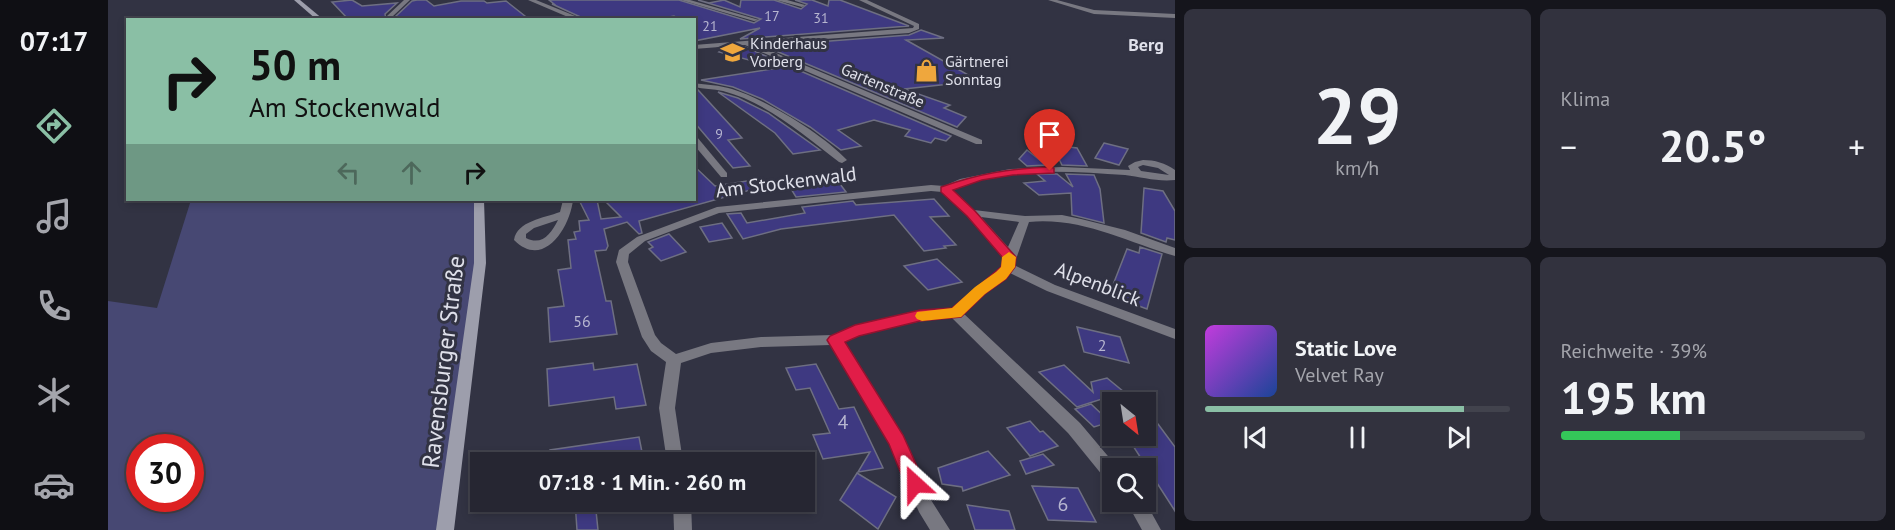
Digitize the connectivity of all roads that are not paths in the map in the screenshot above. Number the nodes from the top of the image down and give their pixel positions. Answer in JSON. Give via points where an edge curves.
{"nodes":[{"id":1,"x":297,"y":0,"type":"edge"},
{"id":2,"x":407,"y":0,"type":"edge"},
{"id":3,"x":531,"y":0,"type":"edge"},
{"id":4,"x":684,"y":0,"type":"edge"},
{"id":5,"x":779,"y":0,"type":"edge"},
{"id":6,"x":862,"y":0,"type":"edge"},
{"id":7,"x":1051,"y":0,"type":"edge"},
{"id":8,"x":802,"y":6,"type":"dead end"},
{"id":9,"x":1175,"y":16,"type":"edge"},
{"id":10,"x":319,"y":18,"type":"edge"},
{"id":11,"x":390,"y":18,"type":"edge"},
{"id":12,"x":577,"y":18,"type":"edge"},
{"id":13,"x":756,"y":20,"type":"dead end"},
{"id":14,"x":741,"y":42,"type":"junction"},
{"id":15,"x":696,"y":47,"type":"edge"},
{"id":16,"x":696,"y":86,"type":"edge"},
{"id":17,"x":696,"y":141,"type":"edge"},
{"id":18,"x":979,"y":142,"type":"dead end"},
{"id":19,"x":842,"y":160,"type":"dead end"},
{"id":20,"x":1137,"y":173,"type":"dead end"},
{"id":21,"x":724,"y":175,"type":"dead end"},
{"id":22,"x":945,"y":189,"type":"junction"},
{"id":23,"x":479,"y":201,"type":"edge"},
{"id":24,"x":568,"y":201,"type":"edge"},
{"id":25,"x":971,"y":213,"type":"junction"},
{"id":26,"x":566,"y":214,"type":"dead end"},
{"id":27,"x":1025,"y":219,"type":"junction"},
{"id":28,"x":1175,"y":252,"type":"edge"},
{"id":29,"x":1009,"y":262,"type":"junction"},
{"id":30,"x":956,"y":313,"type":"junction"},
{"id":31,"x":1175,"y":334,"type":"edge"},
{"id":32,"x":835,"y":340,"type":"junction"},
{"id":33,"x":674,"y":360,"type":"junction"},
{"id":34,"x":674,"y":452,"type":"edge"},
{"id":35,"x":1102,"y":462,"type":"edge"},
{"id":36,"x":682,"y":512,"type":"edge"},
{"id":37,"x":1141,"y":512,"type":"edge"},
{"id":38,"x":445,"y":530,"type":"edge"},
{"id":39,"x":683,"y":530,"type":"edge"},
{"id":40,"x":941,"y":530,"type":"edge"},
{"id":41,"x":1152,"y":530,"type":"edge"}],
"edges":[{"from":1,"to":10,"type":"main road"},
{"from":2,"to":11,"type":"street"},
{"from":3,"to":12,"type":"street"},
{"from":4,"to":13,"type":"street"},
{"from":5,"to":8,"type":"street"},
{"from":6,"to":14,"type":"street","via":[[917,26],[916,29]]},
{"from":7,"to":9,"type":"street","via":[[1102,13]]},
{"from":14,"to":15,"type":"street"},
{"from":14,"to":18,"type":"street","name":"Gartenstraße"},
{"from":16,"to":19,"type":"street","via":[[727,90],[766,107]]},
{"from":17,"to":21,"type":"street"},
{"from":20,"to":22,"type":"street","name":"Am Stockenwald","via":[[1013,172],[979,177]]},
{"from":22,"to":25,"type":"street"},
{"from":22,"to":33,"type":"street","name":"Am Stockenwald","via":[[717,210],[641,239],[623,253],[622,262],[649,337]]},
{"from":23,"to":38,"type":"main road","name":"Ravensburger Straße","via":[[480,263]]},
{"from":24,"to":26,"type":"street"},
{"from":25,"to":27,"type":"street"},
{"from":25,"to":29,"type":"street"},
{"from":27,"to":28,"type":"street","via":[[1065,219]]},
{"from":27,"to":29,"type":"street"},
{"from":29,"to":30,"type":"street","via":[[1001,276]]},
{"from":29,"to":31,"type":"street","name":"Alpenblick","via":[[1051,288]]},
{"from":30,"to":32,"type":"street","via":[[920,316],[855,331]]},
{"from":30,"to":35,"type":"street","via":[[1074,428]]},
{"from":32,"to":33,"type":"street","via":[[711,348]]},
{"from":32,"to":40,"type":"street","via":[[896,440],[925,506]]},
{"from":33,"to":34,"type":"street","via":[[667,408]]},
{"from":36,"to":39,"type":"street"},
{"from":37,"to":41,"type":"street"}]}
